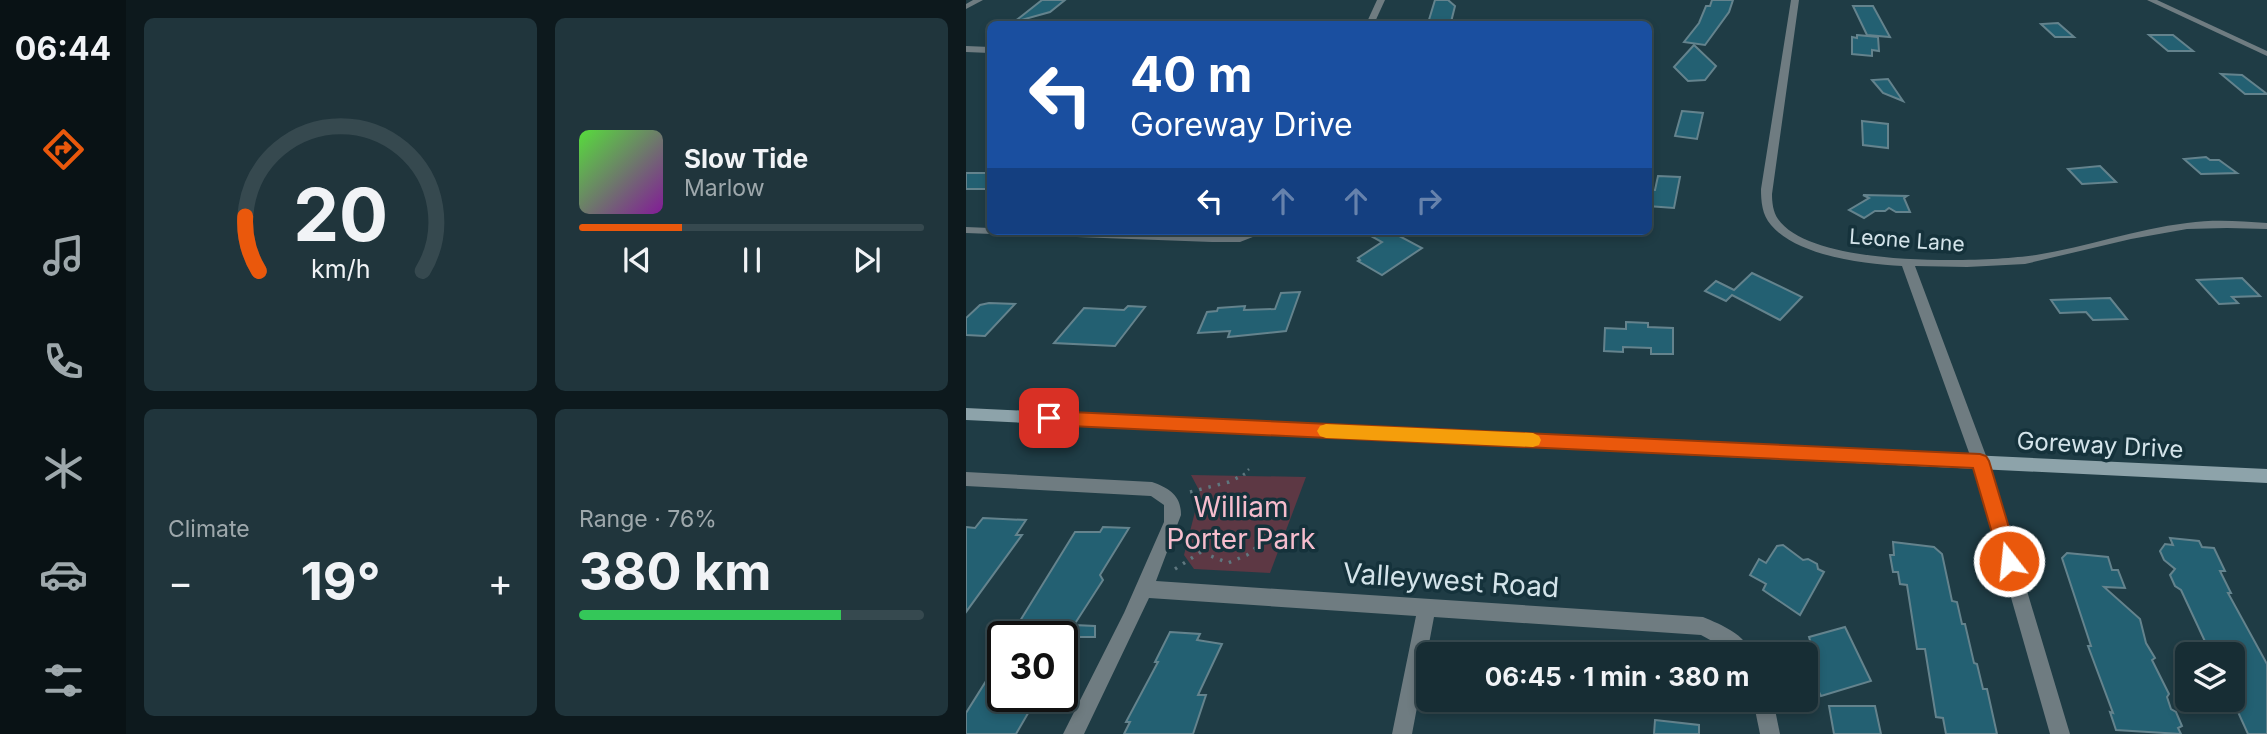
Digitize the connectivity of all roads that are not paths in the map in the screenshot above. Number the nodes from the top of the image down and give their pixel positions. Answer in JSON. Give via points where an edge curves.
{"nodes":[{"id":1,"x":979,"y":0,"type":"edge"},
{"id":2,"x":1381,"y":0,"type":"edge"},
{"id":3,"x":1795,"y":0,"type":"edge"},
{"id":4,"x":2151,"y":0,"type":"edge"},
{"id":5,"x":966,"y":7,"type":"edge"},
{"id":6,"x":1371,"y":21,"type":"edge"},
{"id":7,"x":966,"y":49,"type":"edge"},
{"id":8,"x":987,"y":50,"type":"edge"},
{"id":9,"x":2267,"y":54,"type":"edge"},
{"id":10,"x":2267,"y":226,"type":"edge"},
{"id":11,"x":966,"y":230,"type":"edge"},
{"id":12,"x":987,"y":231,"type":"edge"},
{"id":13,"x":1117,"y":235,"type":"edge"},
{"id":14,"x":1249,"y":235,"type":"edge"},
{"id":15,"x":1907,"y":262,"type":"junction"},
{"id":16,"x":966,"y":414,"type":"edge"},
{"id":17,"x":1980,"y":461,"type":"junction"},
{"id":18,"x":2267,"y":476,"type":"edge"},
{"id":19,"x":966,"y":479,"type":"edge"},
{"id":20,"x":1144,"y":589,"type":"junction"},
{"id":21,"x":1427,"y":606,"type":"junction"},
{"id":22,"x":1732,"y":642,"type":"edge"},
{"id":23,"x":1765,"y":712,"type":"edge"},
{"id":24,"x":1073,"y":734,"type":"edge"},
{"id":25,"x":1402,"y":734,"type":"edge"},
{"id":26,"x":1770,"y":734,"type":"edge"},
{"id":27,"x":2060,"y":734,"type":"edge"}],
"edges":[{"from":1,"to":5,"type":"street"},
{"from":2,"to":6,"type":"street"},
{"from":3,"to":15,"type":"street","name":"Leone Lane","via":[[1767,206],[1776,224],[1803,243],[1838,254]]},
{"from":4,"to":9,"type":"street"},
{"from":7,"to":8,"type":"lane"},
{"from":10,"to":15,"type":"street","name":"Leone Lane","via":[[2191,226],[2027,260]]},
{"from":11,"to":12,"type":"street"},
{"from":13,"to":14,"type":"street"},
{"from":15,"to":17,"type":"street"},
{"from":16,"to":17,"type":"street","name":"Goreway Drive"},
{"from":17,"to":18,"type":"street","name":"Goreway Drive"},
{"from":17,"to":27,"type":"street"},
{"from":19,"to":20,"type":"street","via":[[1152,489],[1167,495],[1173,505],[1172,522]]},
{"from":20,"to":21,"type":"street","name":"Valleywest Road"},
{"from":20,"to":24,"type":"street"},
{"from":21,"to":22,"type":"street","name":"Valleywest Road","via":[[1703,626]]},
{"from":21,"to":25,"type":"street"},
{"from":23,"to":26,"type":"street"}]}
